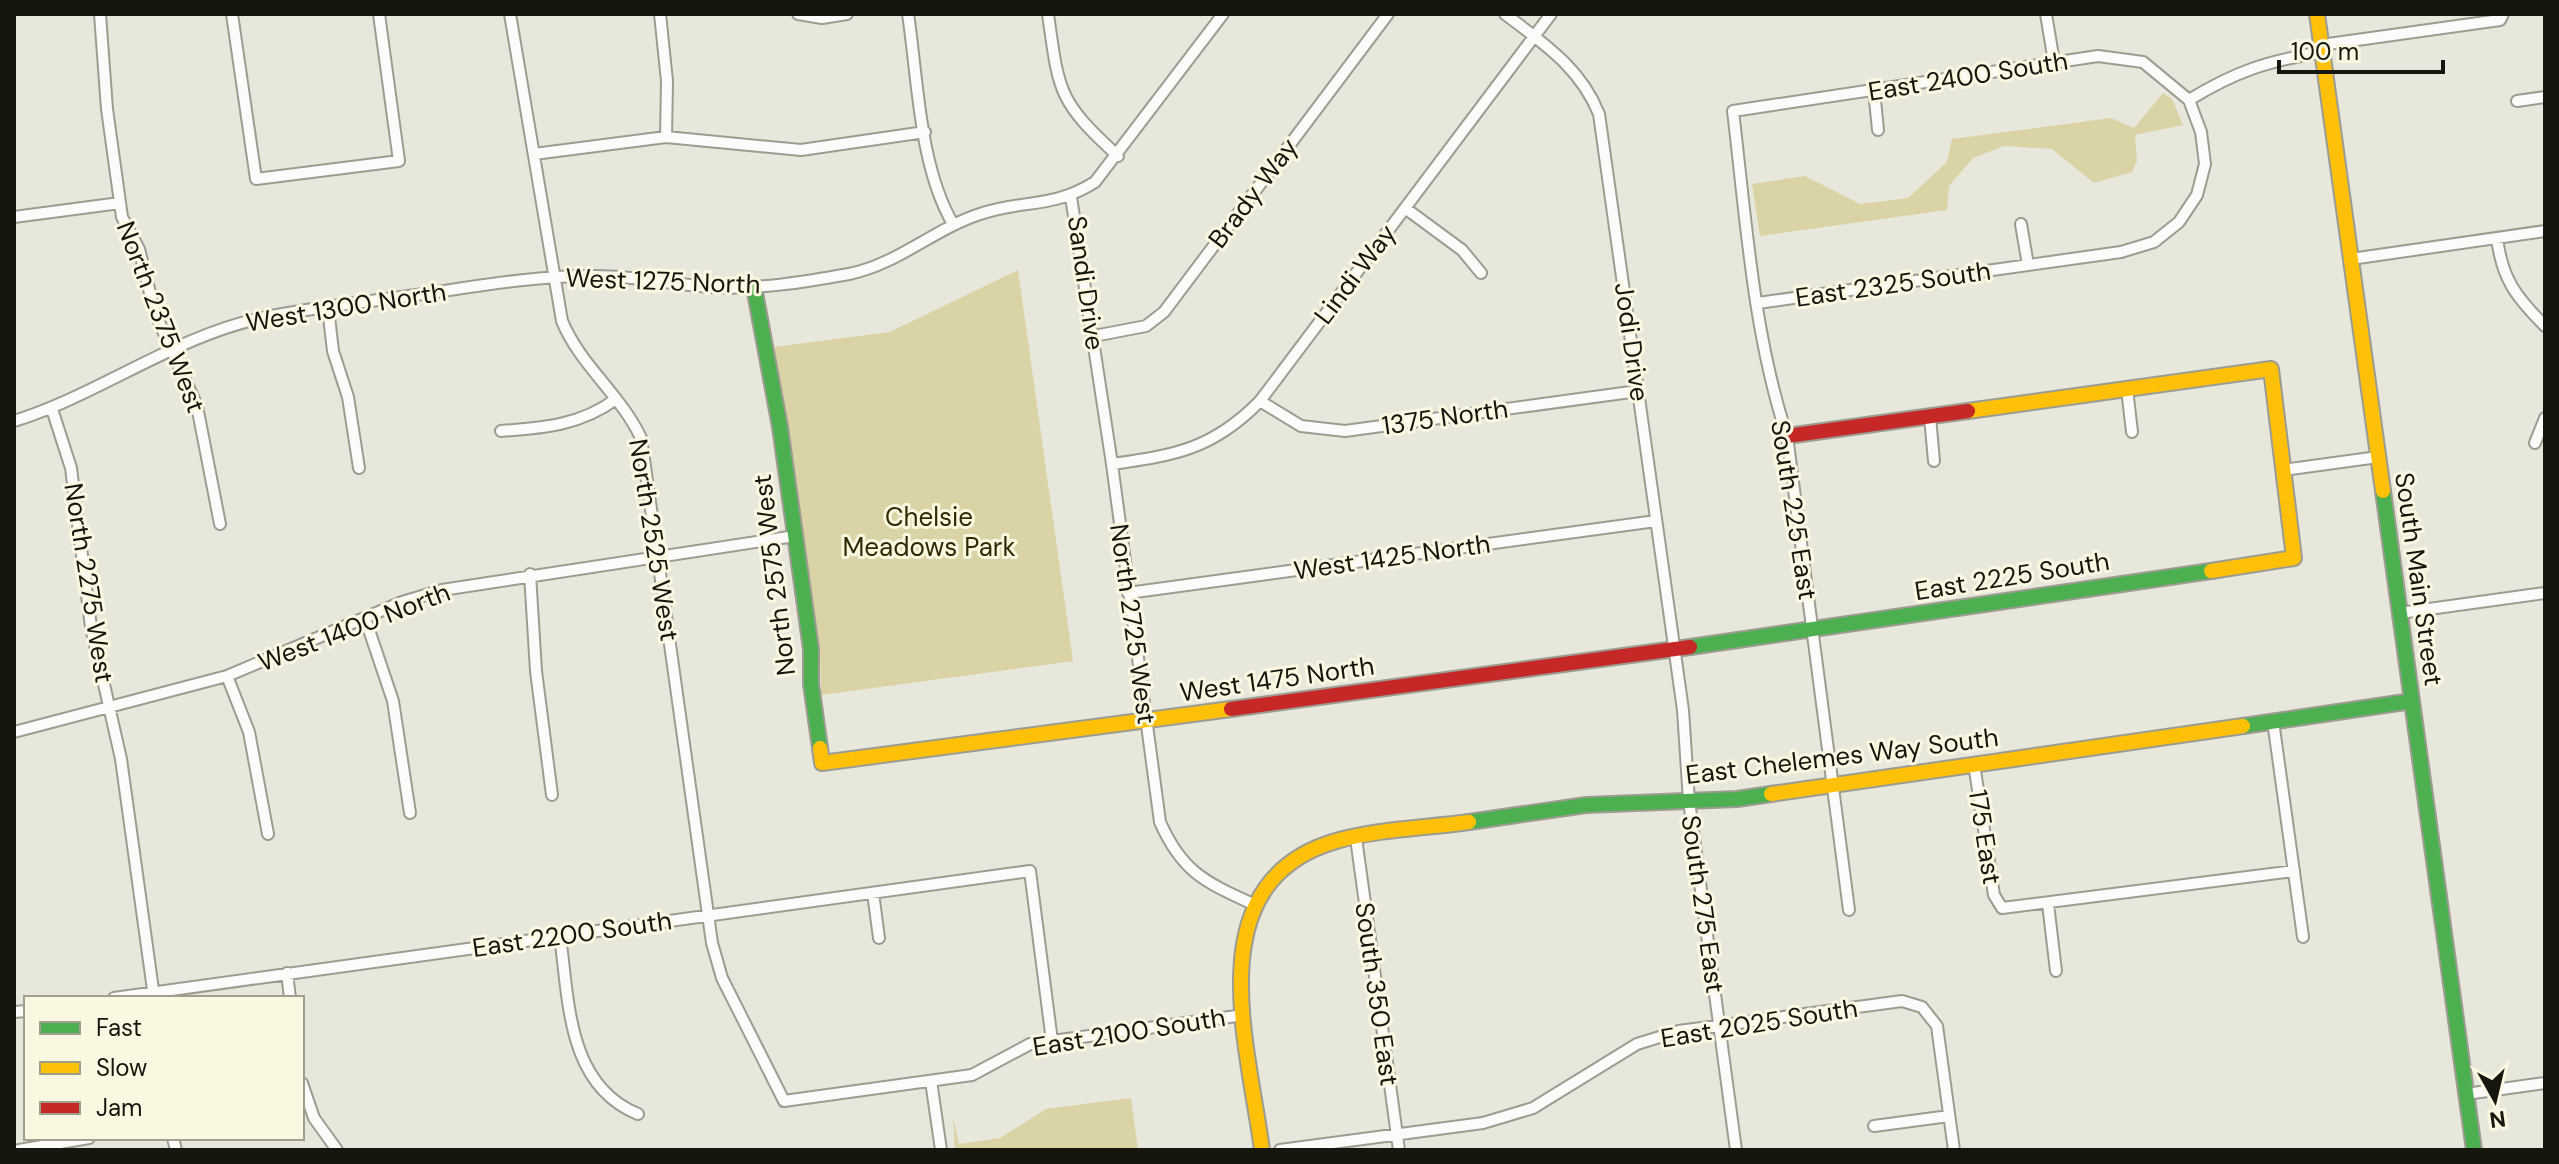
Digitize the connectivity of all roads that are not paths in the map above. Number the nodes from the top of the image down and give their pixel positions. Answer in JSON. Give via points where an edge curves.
{"nodes":[{"id":1,"x":100,"y":14,"type":"edge"},
{"id":2,"x":232,"y":14,"type":"edge"},
{"id":3,"x":379,"y":14,"type":"edge"},
{"id":4,"x":510,"y":14,"type":"edge"},
{"id":5,"x":660,"y":14,"type":"edge"},
{"id":6,"x":798,"y":14,"type":"edge"},
{"id":7,"x":847,"y":14,"type":"edge"},
{"id":8,"x":908,"y":14,"type":"edge"},
{"id":9,"x":1048,"y":14,"type":"edge"},
{"id":10,"x":1388,"y":14,"type":"edge"},
{"id":11,"x":1505,"y":14,"type":"edge"},
{"id":12,"x":1551,"y":14,"type":"edge"},
{"id":13,"x":2046,"y":14,"type":"edge"},
{"id":14,"x":2317,"y":14,"type":"edge"},
{"id":15,"x":2503,"y":14,"type":"edge"},
{"id":16,"x":1216,"y":16,"type":"edge"},
{"id":17,"x":1535,"y":37,"type":"junction"},
{"id":18,"x":2322,"y":48,"type":"junction"},
{"id":19,"x":2054,"y":62,"type":"junction"},
{"id":20,"x":1874,"y":90,"type":"junction"},
{"id":21,"x":2545,"y":97,"type":"edge"},
{"id":22,"x":2189,"y":100,"type":"junction"},
{"id":23,"x":2517,"y":101,"type":"dead end"},
{"id":24,"x":1733,"y":111,"type":"joint"},
{"id":25,"x":1878,"y":130,"type":"dead end"},
{"id":26,"x":925,"y":132,"type":"junction"},
{"id":27,"x":666,"y":137,"type":"junction"},
{"id":28,"x":534,"y":154,"type":"junction"},
{"id":29,"x":1118,"y":156,"type":"junction"},
{"id":30,"x":1071,"y":197,"type":"junction"},
{"id":31,"x":120,"y":203,"type":"junction"},
{"id":32,"x":1405,"y":208,"type":"junction"},
{"id":33,"x":14,"y":217,"type":"edge"},
{"id":34,"x":953,"y":224,"type":"junction"},
{"id":35,"x":2021,"y":224,"type":"dead end"},
{"id":36,"x":2545,"y":231,"type":"edge"},
{"id":37,"x":2497,"y":238,"type":"junction"},
{"id":38,"x":2351,"y":259,"type":"junction"},
{"id":39,"x":2028,"y":265,"type":"junction"},
{"id":40,"x":1481,"y":273,"type":"dead end"},
{"id":41,"x":553,"y":277,"type":"junction"},
{"id":42,"x":754,"y":287,"type":"junction"},
{"id":43,"x":1758,"y":303,"type":"junction"},
{"id":44,"x":328,"y":308,"type":"junction"},
{"id":45,"x":2545,"y":326,"type":"edge"},
{"id":46,"x":1094,"y":336,"type":"junction"},
{"id":47,"x":173,"y":350,"type":"junction"},
{"id":48,"x":2127,"y":389,"type":"junction"},
{"id":49,"x":1638,"y":391,"type":"junction"},
{"id":50,"x":616,"y":399,"type":"junction"},
{"id":51,"x":1260,"y":401,"type":"junction"},
{"id":52,"x":52,"y":409,"type":"junction"},
{"id":53,"x":1930,"y":417,"type":"junction"},
{"id":54,"x":2545,"y":418,"type":"edge"},
{"id":55,"x":14,"y":421,"type":"edge"},
{"id":56,"x":501,"y":431,"type":"dead end"},
{"id":57,"x":2132,"y":432,"type":"dead end"},
{"id":58,"x":1787,"y":436,"type":"junction"},
{"id":59,"x":2535,"y":443,"type":"dead end"},
{"id":60,"x":2378,"y":457,"type":"junction"},
{"id":61,"x":1934,"y":461,"type":"dead end"},
{"id":62,"x":1112,"y":464,"type":"junction"},
{"id":63,"x":359,"y":468,"type":"dead end"},
{"id":64,"x":2283,"y":470,"type":"junction"},
{"id":65,"x":1656,"y":521,"type":"junction"},
{"id":66,"x":220,"y":524,"type":"dead end"},
{"id":67,"x":795,"y":536,"type":"junction"},
{"id":68,"x":659,"y":557,"type":"junction"},
{"id":69,"x":530,"y":574,"type":"junction"},
{"id":70,"x":1128,"y":593,"type":"junction"},
{"id":71,"x":2544,"y":593,"type":"edge"},
{"id":72,"x":2545,"y":602,"type":"edge"},
{"id":73,"x":2400,"y":613,"type":"junction"},
{"id":74,"x":365,"y":618,"type":"junction"},
{"id":75,"x":1813,"y":631,"type":"junction"},
{"id":76,"x":1738,"y":640,"type":"joint"},
{"id":77,"x":1674,"y":649,"type":"junction"},
{"id":78,"x":227,"y":676,"type":"junction"},
{"id":79,"x":2412,"y":701,"type":"junction"},
{"id":80,"x":109,"y":706,"type":"junction"},
{"id":81,"x":1683,"y":710,"type":"joint"},
{"id":82,"x":1147,"y":721,"type":"junction"},
{"id":83,"x":2273,"y":721,"type":"junction"},
{"id":84,"x":14,"y":732,"type":"edge"},
{"id":85,"x":822,"y":763,"type":"joint"},
{"id":86,"x":1974,"y":764,"type":"junction"},
{"id":87,"x":1833,"y":784,"type":"junction"},
{"id":88,"x":552,"y":795,"type":"dead end"},
{"id":89,"x":1689,"y":801,"type":"junction"},
{"id":90,"x":410,"y":813,"type":"dead end"},
{"id":91,"x":268,"y":834,"type":"dead end"},
{"id":92,"x":1356,"y":838,"type":"junction"},
{"id":93,"x":2294,"y":871,"type":"junction"},
{"id":94,"x":873,"y":893,"type":"junction"},
{"id":95,"x":1253,"y":904,"type":"junction"},
{"id":96,"x":2048,"y":904,"type":"junction"},
{"id":97,"x":1849,"y":910,"type":"dead end"},
{"id":98,"x":709,"y":916,"type":"junction"},
{"id":99,"x":560,"y":936,"type":"junction"},
{"id":100,"x":2303,"y":937,"type":"dead end"},
{"id":101,"x":879,"y":938,"type":"dead end"},
{"id":102,"x":2056,"y":971,"type":"dead end"},
{"id":103,"x":287,"y":973,"type":"junction"},
{"id":104,"x":154,"y":995,"type":"edge"},
{"id":105,"x":290,"y":996,"type":"edge"},
{"id":106,"x":1244,"y":1015,"type":"junction"},
{"id":107,"x":1719,"y":1026,"type":"junction"},
{"id":108,"x":1052,"y":1041,"type":"junction"},
{"id":109,"x":931,"y":1081,"type":"junction"},
{"id":110,"x":2545,"y":1083,"type":"edge"},
{"id":111,"x":304,"y":1089,"type":"edge"},
{"id":112,"x":2466,"y":1094,"type":"junction"},
{"id":113,"x":784,"y":1101,"type":"joint"},
{"id":114,"x":638,"y":1114,"type":"dead end"},
{"id":115,"x":1949,"y":1116,"type":"junction"},
{"id":116,"x":1874,"y":1126,"type":"dead end"},
{"id":117,"x":1397,"y":1136,"type":"junction"},
{"id":118,"x":77,"y":1140,"type":"edge"},
{"id":119,"x":19,"y":1150,"type":"edge"},
{"id":120,"x":337,"y":1150,"type":"edge"},
{"id":121,"x":941,"y":1150,"type":"edge"},
{"id":122,"x":1262,"y":1150,"type":"edge"},
{"id":123,"x":1280,"y":1150,"type":"edge"},
{"id":124,"x":1399,"y":1150,"type":"edge"},
{"id":125,"x":1736,"y":1150,"type":"edge"},
{"id":126,"x":1954,"y":1150,"type":"edge"},
{"id":127,"x":2474,"y":1150,"type":"edge"}],
"edges":[{"from":1,"to":31,"type":"street","name":"North 2375 West"},
{"from":2,"to":3,"type":"street","via":[[256,179],[399,161]]},
{"from":4,"to":28,"type":"street","name":"North 2525 West"},
{"from":5,"to":27,"type":"street"},
{"from":6,"to":7,"type":"street"},
{"from":8,"to":26,"type":"street"},
{"from":9,"to":29,"type":"street","via":[[1058,86],[1079,121]]},
{"from":10,"to":46,"type":"street","name":"Brady Way","via":[[1164,312],[1137,329]]},
{"from":11,"to":17,"type":"street","name":"Jodi Drive"},
{"from":12,"to":17,"type":"street","name":"Lindi Way"},
{"from":13,"to":19,"type":"street"},
{"from":14,"to":18,"type":"street","name":"South Main Street"},
{"from":15,"to":18,"type":"street","via":[[2500,20]]},
{"from":16,"to":29,"type":"street","name":"Sandi Drive"},
{"from":17,"to":32,"type":"street","name":"Lindi Way"},
{"from":17,"to":49,"type":"street","name":"Jodi Drive","via":[[1579,74],[1599,114]]},
{"from":18,"to":22,"type":"street","via":[[2229,75]]},
{"from":18,"to":38,"type":"street","name":"South Main Street"},
{"from":19,"to":20,"type":"street","name":"East 2400 South"},
{"from":19,"to":22,"type":"street","name":"East 2400 South","via":[[2098,56],[2143,62]]},
{"from":20,"to":24,"type":"street","name":"East 2400 South"},
{"from":20,"to":25,"type":"street"},
{"from":21,"to":23,"type":"street"},
{"from":22,"to":39,"type":"street","name":"East 2325 South","via":[[2205,164],[2197,195],[2179,222],[2154,242],[2121,252]]},
{"from":24,"to":43,"type":"street","name":"South 225 East"},
{"from":26,"to":27,"type":"street","via":[[801,150]]},
{"from":26,"to":34,"type":"street","via":[[934,183]]},
{"from":27,"to":28,"type":"street"},
{"from":28,"to":41,"type":"street","name":"North 2525 West"},
{"from":29,"to":30,"type":"street","name":"Sandi Drive","via":[[1095,182]]},
{"from":30,"to":34,"type":"street","name":"West 1275 North","via":[[998,209]]},
{"from":30,"to":46,"type":"street","name":"Sandi Drive"},
{"from":31,"to":33,"type":"street"},
{"from":31,"to":47,"type":"street","name":"North 2375 West","via":[[139,249],[155,313]]},
{"from":32,"to":40,"type":"street","via":[[1462,250]]},
{"from":32,"to":51,"type":"street","name":"Lindi Way"},
{"from":34,"to":42,"type":"street","name":"West 1275 North","via":[[874,267]]},
{"from":35,"to":39,"type":"street","name":"East 2325 South"},
{"from":36,"to":37,"type":"street"},
{"from":37,"to":38,"type":"street"},
{"from":37,"to":45,"type":"street","via":[[2501,270]]},
{"from":38,"to":60,"type":"street","name":"South Main Street"},
{"from":39,"to":43,"type":"street","name":"East 2325 South"},
{"from":41,"to":42,"type":"street","name":"West 1275 North","via":[[602,275]]},
{"from":41,"to":44,"type":"street","name":"West 1300 North"},
{"from":41,"to":50,"type":"street","name":"North 2525 West","via":[[567,334]]},
{"from":42,"to":67,"type":"street","name":"North 2575 West"},
{"from":43,"to":58,"type":"street","name":"South 225 East","via":[[1770,384]]},
{"from":44,"to":47,"type":"street","name":"West 1300 North","via":[[228,327]]},
{"from":44,"to":63,"type":"street"},
{"from":46,"to":62,"type":"street","name":"Sandi Drive"},
{"from":47,"to":52,"type":"street","name":"West 1300 North"},
{"from":47,"to":66,"type":"street","name":"North 2375 West","via":[[197,406]]},
{"from":48,"to":53,"type":"street"},
{"from":48,"to":57,"type":"street"},
{"from":48,"to":64,"type":"street","via":[[2271,369]]},
{"from":49,"to":51,"type":"street","name":"1375 North","via":[[1345,431],[1301,426]]},
{"from":49,"to":65,"type":"street","name":"Jodi Drive"},
{"from":50,"to":56,"type":"street","via":[[584,419]]},
{"from":50,"to":68,"type":"street","name":"North 2525 West","via":[[641,438]]},
{"from":51,"to":62,"type":"street","name":"Lindi Way","via":[[1215,440],[1163,458]]},
{"from":52,"to":55,"type":"street","name":"West 1300 North"},
{"from":52,"to":80,"type":"street","name":"North 2275 West","via":[[71,468],[91,627]]},
{"from":53,"to":58,"type":"street"},
{"from":53,"to":61,"type":"street"},
{"from":54,"to":59,"type":"street"},
{"from":58,"to":75,"type":"street","name":"South 225 East"},
{"from":60,"to":64,"type":"street"},
{"from":60,"to":73,"type":"street","name":"South Main Street"},
{"from":62,"to":70,"type":"street","name":"North 2725 West"},
{"from":64,"to":75,"type":"street","name":"East 2225 South","via":[[2294,558]]},
{"from":65,"to":70,"type":"street","name":"West 1425 North"},
{"from":65,"to":77,"type":"street","name":"Jodi Drive"},
{"from":67,"to":68,"type":"street","name":"West 1400 North"},
{"from":67,"to":85,"type":"street","name":"North 2575 West"},
{"from":68,"to":69,"type":"street","name":"West 1400 North"},
{"from":68,"to":98,"type":"street","name":"North 2525 West"},
{"from":69,"to":74,"type":"street","name":"West 1400 North","via":[[442,590]]},
{"from":69,"to":88,"type":"street"},
{"from":70,"to":82,"type":"street","name":"North 2725 West"},
{"from":71,"to":72,"type":"street"},
{"from":71,"to":73,"type":"street"},
{"from":73,"to":79,"type":"street","name":"South Main Street"},
{"from":74,"to":78,"type":"street","name":"West 1400 North"},
{"from":74,"to":90,"type":"street","via":[[393,701]]},
{"from":75,"to":76,"type":"street","name":"East 2225 South"},
{"from":75,"to":87,"type":"street","name":"South 225 East"},
{"from":76,"to":77,"type":"street","name":"West 1475 North"},
{"from":77,"to":81,"type":"street","name":"Jodi Drive"},
{"from":77,"to":82,"type":"street","name":"West 1475 North"},
{"from":78,"to":80,"type":"street","name":"West 1400 North"},
{"from":78,"to":91,"type":"street","via":[[249,732]]},
{"from":79,"to":83,"type":"street","name":"East Chelemes Way South"},
{"from":79,"to":112,"type":"street","name":"South Main Street"},
{"from":80,"to":84,"type":"street","name":"West 1400 North"},
{"from":80,"to":104,"type":"street","name":"North 2275 West"},
{"from":81,"to":89,"type":"street","name":"South 275 East"},
{"from":82,"to":85,"type":"street","name":"West 1475 North"},
{"from":82,"to":95,"type":"street","name":"North 2725 West","via":[[1160,822],[1174,854],[1205,881]]},
{"from":83,"to":86,"type":"street","name":"East Chelemes Way South"},
{"from":83,"to":93,"type":"street"},
{"from":86,"to":87,"type":"street","name":"East Chelemes Way South"},
{"from":86,"to":96,"type":"street","name":"175 East","via":[[1994,895],[2002,908]]},
{"from":87,"to":89,"type":"street","name":"East Chelemes Way South"},
{"from":87,"to":97,"type":"street","name":"South 225 East"},
{"from":89,"to":92,"type":"street","name":"East Chelemes Way South","via":[[1553,809]]},
{"from":89,"to":107,"type":"street","name":"South 275 East"},
{"from":92,"to":95,"type":"street","name":"East Chelemes Way South","via":[[1298,855]]},
{"from":92,"to":117,"type":"street","name":"South 350 East"},
{"from":93,"to":96,"type":"street"},
{"from":93,"to":100,"type":"street"},
{"from":94,"to":98,"type":"street","name":"East 2200 South"},
{"from":94,"to":101,"type":"street"},
{"from":94,"to":108,"type":"street","name":"East 2200 South","via":[[1030,871]]},
{"from":95,"to":106,"type":"street","via":[[1241,936],[1238,970]]},
{"from":96,"to":102,"type":"street"},
{"from":98,"to":99,"type":"street","name":"East 2200 South"},
{"from":98,"to":113,"type":"street","name":"North 2525 West","via":[[722,978]]},
{"from":99,"to":103,"type":"street","name":"East 2200 South"},
{"from":99,"to":114,"type":"street","via":[[576,1046],[594,1081],[619,1106]]},
{"from":103,"to":104,"type":"street","name":"East 2200 South"},
{"from":103,"to":105,"type":"street"},
{"from":106,"to":108,"type":"street","name":"East 2100 South"},
{"from":106,"to":122,"type":"street"},
{"from":107,"to":115,"type":"street","name":"East 2025 South","via":[[1902,1001],[1922,1007],[1937,1026]]},
{"from":107,"to":117,"type":"street","name":"East 2025 South","via":[[1637,1044],[1533,1108]]},
{"from":107,"to":125,"type":"street","name":"South 275 East"},
{"from":108,"to":109,"type":"street","name":"East 2100 South","via":[[1012,1052],[972,1075]]},
{"from":109,"to":113,"type":"street","name":"East 2100 South"},
{"from":109,"to":121,"type":"street"},
{"from":110,"to":112,"type":"street"},
{"from":111,"to":120,"type":"street","via":[[314,1118]]},
{"from":112,"to":127,"type":"street","name":"South Main Street"},
{"from":115,"to":116,"type":"street"},
{"from":115,"to":126,"type":"street"},
{"from":117,"to":123,"type":"street","name":"East 2025 South"},
{"from":117,"to":124,"type":"street","name":"South 350 East"},
{"from":118,"to":119,"type":"street"}]}
